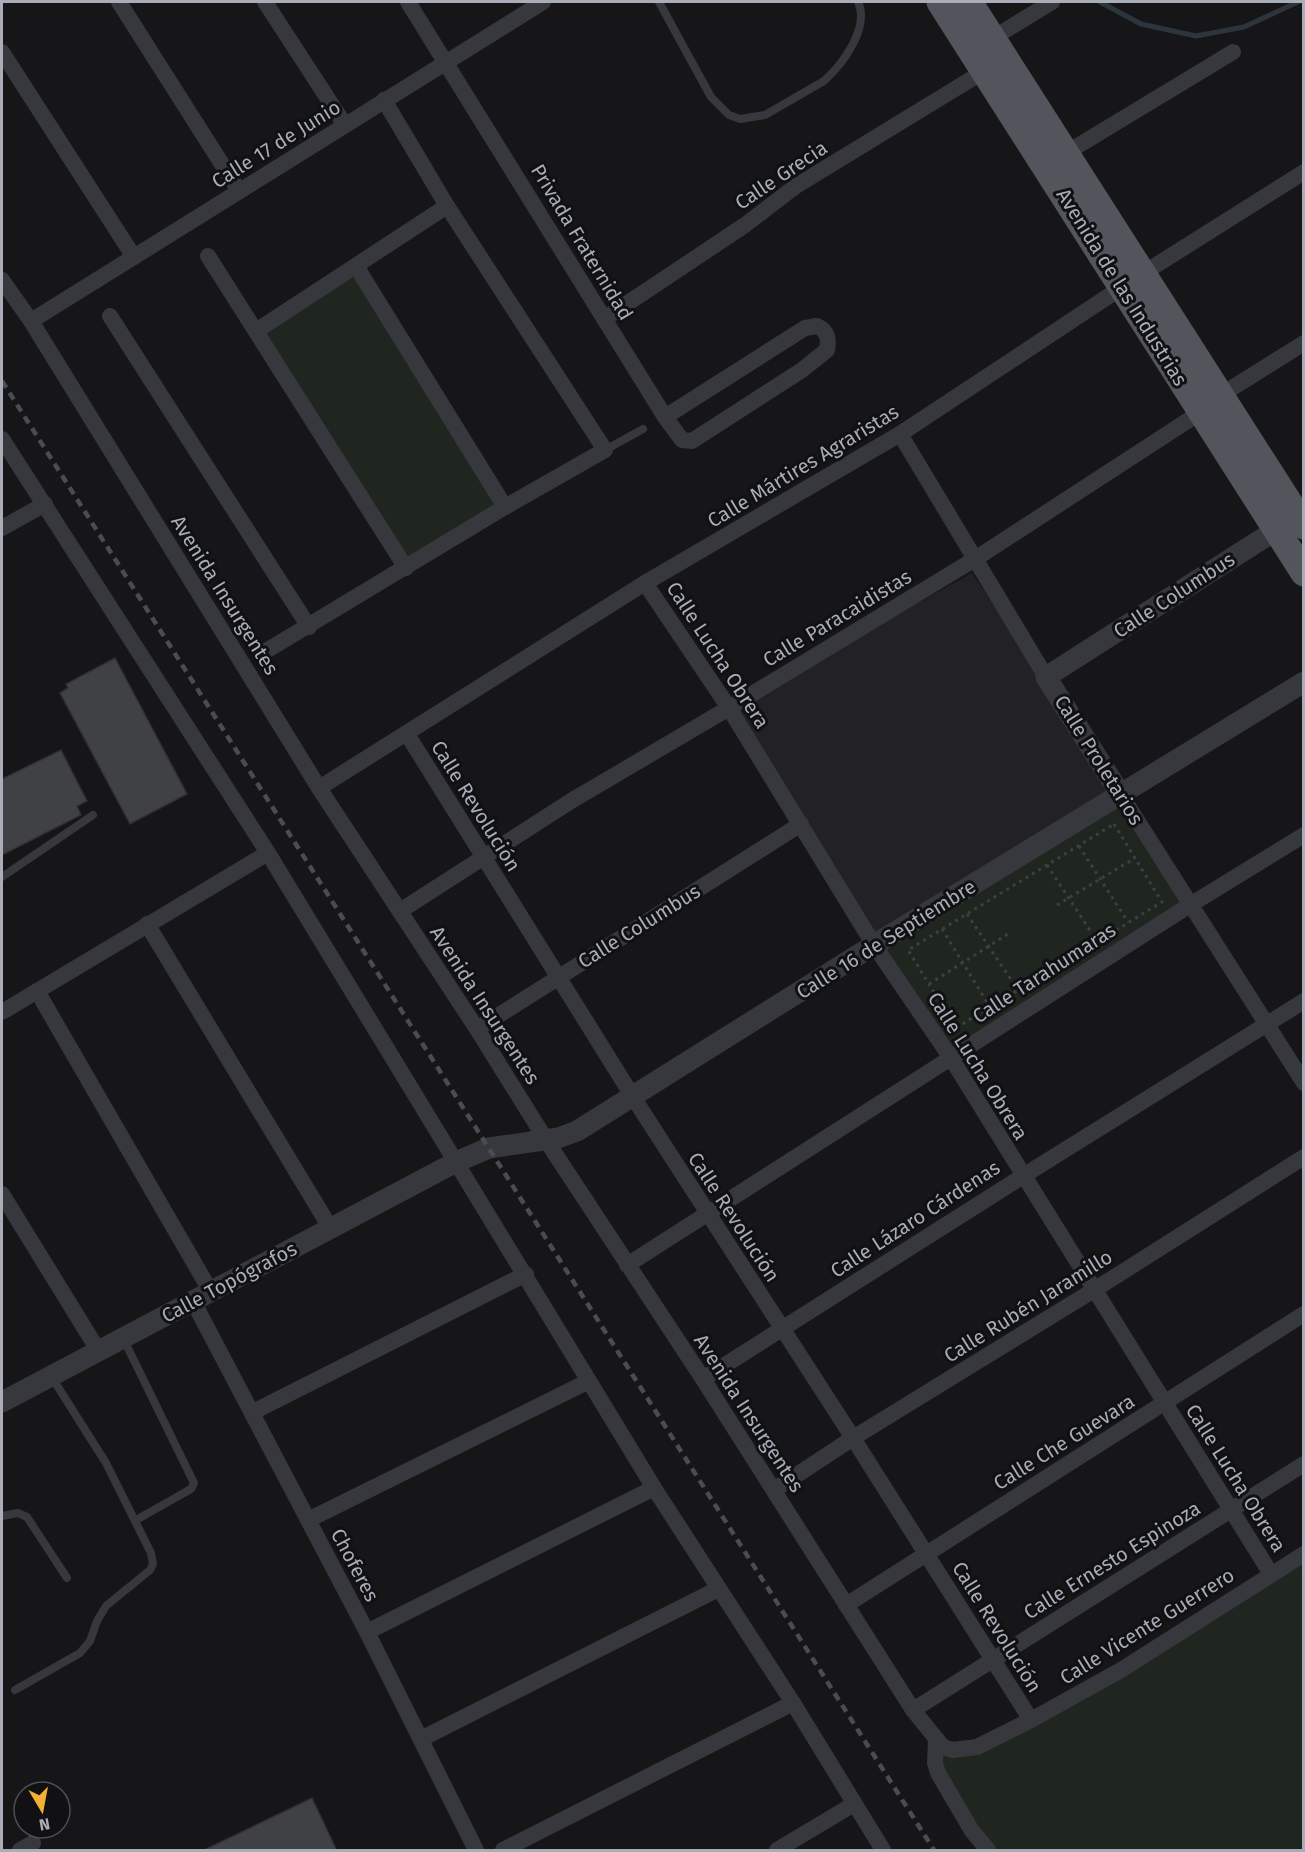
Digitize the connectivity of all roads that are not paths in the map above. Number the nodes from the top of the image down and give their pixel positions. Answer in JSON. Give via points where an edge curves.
{"nodes":[{"id":1,"x":119,"y":2,"type":"edge"},
{"id":2,"x":265,"y":2,"type":"edge"},
{"id":3,"x":408,"y":2,"type":"edge"},
{"id":4,"x":543,"y":2,"type":"edge"},
{"id":5,"x":659,"y":2,"type":"edge"},
{"id":6,"x":858,"y":2,"type":"edge"},
{"id":7,"x":940,"y":2,"type":"edge"},
{"id":8,"x":969,"y":2,"type":"edge"},
{"id":9,"x":1052,"y":2,"type":"edge"},
{"id":10,"x":2,"y":52,"type":"edge"},
{"id":11,"x":1233,"y":52,"type":"dead end"},
{"id":12,"x":994,"y":56,"type":"junction"},
{"id":13,"x":447,"y":61,"type":"junction"},
{"id":14,"x":384,"y":100,"type":"junction"},
{"id":15,"x":345,"y":125,"type":"junction"},
{"id":16,"x":1066,"y":153,"type":"junction"},
{"id":17,"x":1304,"y":172,"type":"edge"},
{"id":18,"x":239,"y":191,"type":"junction"},
{"id":19,"x":447,"y":206,"type":"junction"},
{"id":20,"x":208,"y":256,"type":"dead end"},
{"id":21,"x":134,"y":257,"type":"junction"},
{"id":22,"x":356,"y":266,"type":"junction"},
{"id":23,"x":2,"y":280,"type":"edge"},
{"id":24,"x":1132,"y":281,"type":"junction"},
{"id":25,"x":110,"y":316,"type":"dead end"},
{"id":26,"x":604,"y":319,"type":"junction"},
{"id":27,"x":31,"y":321,"type":"junction"},
{"id":28,"x":256,"y":331,"type":"junction"},
{"id":29,"x":1304,"y":343,"type":"edge"},
{"id":30,"x":1211,"y":403,"type":"junction"},
{"id":31,"x":665,"y":417,"type":"junction"},
{"id":32,"x":643,"y":429,"type":"dead end"},
{"id":33,"x":900,"y":434,"type":"junction"},
{"id":34,"x":2,"y":439,"type":"edge"},
{"id":35,"x":604,"y":450,"type":"junction"},
{"id":36,"x":45,"y":504,"type":"junction"},
{"id":37,"x":505,"y":507,"type":"junction"},
{"id":38,"x":1295,"y":521,"type":"edge"},
{"id":39,"x":2,"y":528,"type":"edge"},
{"id":40,"x":975,"y":559,"type":"junction"},
{"id":41,"x":406,"y":568,"type":"junction"},
{"id":42,"x":1304,"y":573,"type":"edge"},
{"id":43,"x":645,"y":583,"type":"junction"},
{"id":44,"x":309,"y":627,"type":"junction"},
{"id":45,"x":266,"y":651,"type":"dead end"},
{"id":46,"x":1046,"y":677,"type":"junction"},
{"id":47,"x":1304,"y":682,"type":"edge"},
{"id":48,"x":729,"y":708,"type":"junction"},
{"id":49,"x":407,"y":734,"type":"junction"},
{"id":50,"x":319,"y":788,"type":"junction"},
{"id":51,"x":1121,"y":795,"type":"junction"},
{"id":52,"x":93,"y":815,"type":"dead end"},
{"id":53,"x":801,"y":824,"type":"junction"},
{"id":54,"x":1304,"y":834,"type":"edge"},
{"id":55,"x":268,"y":853,"type":"junction"},
{"id":56,"x":483,"y":856,"type":"junction"},
{"id":57,"x":2,"y":877,"type":"edge"},
{"id":58,"x":1190,"y":905,"type":"junction"},
{"id":59,"x":400,"y":911,"type":"junction"},
{"id":60,"x":147,"y":924,"type":"junction"},
{"id":61,"x":874,"y":945,"type":"junction"},
{"id":62,"x":559,"y":977,"type":"junction"},
{"id":63,"x":37,"y":991,"type":"junction"},
{"id":64,"x":1304,"y":1001,"type":"edge"},
{"id":65,"x":2,"y":1012,"type":"edge"},
{"id":66,"x":1267,"y":1025,"type":"junction"},
{"id":67,"x":477,"y":1029,"type":"junction"},
{"id":68,"x":951,"y":1058,"type":"junction"},
{"id":69,"x":1304,"y":1083,"type":"edge"},
{"id":70,"x":633,"y":1097,"type":"junction"},
{"id":71,"x":546,"y":1140,"type":"junction"},
{"id":72,"x":1304,"y":1157,"type":"edge"},
{"id":73,"x":456,"y":1162,"type":"junction"},
{"id":74,"x":1023,"y":1176,"type":"junction"},
{"id":75,"x":2,"y":1194,"type":"edge"},
{"id":76,"x":706,"y":1213,"type":"junction"},
{"id":77,"x":331,"y":1229,"type":"junction"},
{"id":78,"x":627,"y":1265,"type":"junction"},
{"id":79,"x":526,"y":1274,"type":"junction"},
{"id":80,"x":1095,"y":1290,"type":"junction"},
{"id":81,"x":202,"y":1297,"type":"junction"},
{"id":82,"x":1304,"y":1314,"type":"edge"},
{"id":83,"x":783,"y":1330,"type":"junction"},
{"id":84,"x":123,"y":1338,"type":"junction"},
{"id":85,"x":98,"y":1350,"type":"junction"},
{"id":86,"x":51,"y":1376,"type":"junction"},
{"id":87,"x":703,"y":1379,"type":"junction"},
{"id":88,"x":589,"y":1381,"type":"junction"},
{"id":89,"x":2,"y":1402,"type":"edge"},
{"id":90,"x":1165,"y":1403,"type":"junction"},
{"id":91,"x":253,"y":1412,"type":"junction"},
{"id":92,"x":854,"y":1438,"type":"junction"},
{"id":93,"x":1304,"y":1464,"type":"edge"},
{"id":94,"x":654,"y":1488,"type":"junction"},
{"id":95,"x":774,"y":1490,"type":"junction"},
{"id":96,"x":1231,"y":1510,"type":"junction"},
{"id":97,"x":2,"y":1516,"type":"edge"},
{"id":98,"x":136,"y":1520,"type":"junction"},
{"id":99,"x":308,"y":1520,"type":"junction"},
{"id":100,"x":926,"y":1554,"type":"junction"},
{"id":101,"x":1304,"y":1554,"type":"edge"},
{"id":102,"x":1271,"y":1574,"type":"junction"},
{"id":103,"x":67,"y":1578,"type":"dead end"},
{"id":104,"x":718,"y":1589,"type":"junction"},
{"id":105,"x":846,"y":1605,"type":"junction"},
{"id":106,"x":367,"y":1632,"type":"junction"},
{"id":107,"x":992,"y":1660,"type":"junction"},
{"id":108,"x":15,"y":1690,"type":"dead end"},
{"id":109,"x":793,"y":1703,"type":"junction"},
{"id":110,"x":913,"y":1710,"type":"junction"},
{"id":111,"x":1031,"y":1720,"type":"junction"},
{"id":112,"x":421,"y":1739,"type":"junction"},
{"id":113,"x":939,"y":1743,"type":"junction"},
{"id":114,"x":854,"y":1804,"type":"junction"},
{"id":115,"x":476,"y":1851,"type":"edge"},
{"id":116,"x":504,"y":1851,"type":"edge"},
{"id":117,"x":777,"y":1851,"type":"edge"},
{"id":118,"x":884,"y":1851,"type":"edge"},
{"id":119,"x":988,"y":1851,"type":"edge"}],
"edges":[{"from":1,"to":18,"type":"street"},
{"from":2,"to":15,"type":"street"},
{"from":3,"to":13,"type":"street","name":"Privada Fraternidad"},
{"from":4,"to":13,"type":"street","name":"Calle 17 de Junio"},
{"from":5,"to":6,"type":"lane","via":[[711,97],[729,116],[740,119],[765,115],[824,81],[846,55],[861,25]]},
{"from":7,"to":12,"type":"main road","name":"Avenida de las Industrias"},
{"from":8,"to":12,"type":"main road","name":"Avenida de las Industrias"},
{"from":9,"to":12,"type":"street","name":"Calle Grecia"},
{"from":10,"to":21,"type":"street"},
{"from":11,"to":16,"type":"street"},
{"from":12,"to":16,"type":"main road","name":"Avenida de las Industrias"},
{"from":12,"to":24,"type":"main road","name":"Avenida de las Industrias"},
{"from":12,"to":26,"type":"street","name":"Calle Grecia"},
{"from":13,"to":14,"type":"street","name":"Calle 17 de Junio"},
{"from":13,"to":26,"type":"street","name":"Privada Fraternidad"},
{"from":14,"to":15,"type":"street","name":"Calle 17 de Junio"},
{"from":14,"to":19,"type":"street"},
{"from":15,"to":18,"type":"street","name":"Calle 17 de Junio"},
{"from":16,"to":24,"type":"main road","name":"Avenida de las Industrias"},
{"from":17,"to":24,"type":"street","name":"Calle Mártires Agraristas"},
{"from":18,"to":21,"type":"street","name":"Calle 17 de Junio"},
{"from":19,"to":22,"type":"street"},
{"from":19,"to":35,"type":"street"},
{"from":20,"to":28,"type":"street"},
{"from":21,"to":27,"type":"street","name":"Calle 17 de Junio"},
{"from":22,"to":28,"type":"street"},
{"from":22,"to":37,"type":"street"},
{"from":23,"to":27,"type":"street","name":"Avenida Insurgentes"},
{"from":24,"to":30,"type":"main road","name":"Avenida de las Industrias"},
{"from":24,"to":33,"type":"street","name":"Calle Mártires Agraristas"},
{"from":25,"to":44,"type":"street"},
{"from":26,"to":31,"type":"street","name":"Privada Fraternidad"},
{"from":27,"to":50,"type":"street","name":"Avenida Insurgentes"},
{"from":28,"to":41,"type":"street"},
{"from":29,"to":30,"type":"street","name":"Calle Paracaidistas"},
{"from":30,"to":38,"type":"main road","name":"Avenida de las Industrias"},
{"from":30,"to":40,"type":"street","name":"Calle Paracaidistas"},
{"from":31,"to":31,"type":"street","name":"Privada Fraternidad","via":[[678,437],[692,441],[802,370],[827,350],[828,338],[817,326],[805,328]]},
{"from":32,"to":35,"type":"lane"},
{"from":33,"to":40,"type":"street","name":"Calle Proletarios"},
{"from":33,"to":43,"type":"street","name":"Calle Mártires Agraristas"},
{"from":34,"to":36,"type":"street"},
{"from":35,"to":37,"type":"street"},
{"from":36,"to":39,"type":"street"},
{"from":36,"to":55,"type":"street"},
{"from":37,"to":41,"type":"street"},
{"from":38,"to":42,"type":"main road","name":"Avenida de las Industrias"},
{"from":38,"to":46,"type":"street","name":"Calle Columbus"},
{"from":40,"to":46,"type":"street","name":"Calle Proletarios"},
{"from":40,"to":48,"type":"street","name":"Calle Paracaidistas"},
{"from":41,"to":44,"type":"street"},
{"from":43,"to":48,"type":"street","name":"Calle Lucha Obrera"},
{"from":43,"to":49,"type":"street","name":"Calle Mártires Agraristas"},
{"from":44,"to":45,"type":"street"},
{"from":46,"to":51,"type":"street","name":"Calle Proletarios"},
{"from":47,"to":51,"type":"street","name":"Calle 16 de Septiembre"},
{"from":48,"to":53,"type":"street","name":"Calle Lucha Obrera"},
{"from":48,"to":56,"type":"street","name":"Calle Paracaidistas"},
{"from":49,"to":50,"type":"street","name":"Calle Mártires Agraristas"},
{"from":49,"to":56,"type":"street","name":"Calle Revolución"},
{"from":50,"to":59,"type":"street","name":"Avenida Insurgentes"},
{"from":51,"to":58,"type":"street","name":"Calle Proletarios"},
{"from":51,"to":61,"type":"street","name":"Calle 16 de Septiembre"},
{"from":52,"to":57,"type":"lane"},
{"from":53,"to":61,"type":"street","name":"Calle Lucha Obrera"},
{"from":53,"to":62,"type":"street","name":"Calle Columbus"},
{"from":54,"to":58,"type":"street","name":"Calle Tarahumaras"},
{"from":55,"to":60,"type":"street"},
{"from":55,"to":73,"type":"street"},
{"from":56,"to":59,"type":"street","name":"Calle Paracaidistas"},
{"from":56,"to":62,"type":"street","name":"Calle Revolución"},
{"from":58,"to":66,"type":"street","name":"Calle Proletarios"},
{"from":58,"to":68,"type":"street","name":"Calle Tarahumaras"},
{"from":59,"to":67,"type":"street","name":"Avenida Insurgentes"},
{"from":60,"to":63,"type":"street"},
{"from":60,"to":77,"type":"street"},
{"from":61,"to":68,"type":"street","name":"Calle Lucha Obrera"},
{"from":61,"to":70,"type":"street","name":"Calle 16 de Septiembre"},
{"from":62,"to":67,"type":"street","name":"Calle Columbus"},
{"from":62,"to":70,"type":"street","name":"Calle Revolución"},
{"from":63,"to":65,"type":"street"},
{"from":63,"to":81,"type":"street","name":"Choferes"},
{"from":64,"to":66,"type":"street","name":"Calle Lázaro Cárdenas"},
{"from":66,"to":69,"type":"street","name":"Calle Proletarios"},
{"from":66,"to":74,"type":"street","name":"Calle Lázaro Cárdenas"},
{"from":67,"to":71,"type":"street","name":"Avenida Insurgentes"},
{"from":68,"to":74,"type":"street","name":"Calle Lucha Obrera"},
{"from":68,"to":76,"type":"street","name":"Calle Tarahumaras"},
{"from":70,"to":71,"type":"street","name":"Calle 16 de Septiembre","via":[[569,1136]]},
{"from":70,"to":76,"type":"street","name":"Calle Revolución"},
{"from":71,"to":73,"type":"street","name":"Calle 16 de Septiembre","via":[[489,1148]]},
{"from":71,"to":78,"type":"street","name":"Avenida Insurgentes"},
{"from":72,"to":80,"type":"street","name":"Calle Rubén Jaramillo"},
{"from":73,"to":77,"type":"street","name":"Calle Topógrafos"},
{"from":73,"to":79,"type":"street"},
{"from":74,"to":80,"type":"street","name":"Calle Lucha Obrera"},
{"from":74,"to":83,"type":"street","name":"Calle Lázaro Cárdenas"},
{"from":75,"to":85,"type":"street"},
{"from":76,"to":78,"type":"street","name":"Calle Tarahumaras"},
{"from":76,"to":83,"type":"street","name":"Calle Revolución"},
{"from":77,"to":81,"type":"street","name":"Calle Topógrafos"},
{"from":78,"to":87,"type":"street","name":"Avenida Insurgentes"},
{"from":79,"to":88,"type":"street"},
{"from":79,"to":91,"type":"street"},
{"from":80,"to":90,"type":"street","name":"Calle Lucha Obrera"},
{"from":80,"to":92,"type":"street","name":"Calle Rubén Jaramillo"},
{"from":81,"to":84,"type":"street","name":"Calle Topógrafos"},
{"from":81,"to":91,"type":"street","name":"Choferes"},
{"from":82,"to":90,"type":"street","name":"Calle Che Guevara"},
{"from":83,"to":87,"type":"street","name":"Calle Lázaro Cárdenas"},
{"from":83,"to":92,"type":"street","name":"Calle Revolución"},
{"from":84,"to":85,"type":"street","name":"Calle Topógrafos"},
{"from":84,"to":98,"type":"lane","via":[[194,1483],[191,1489]]},
{"from":85,"to":86,"type":"street","name":"Calle Topógrafos"},
{"from":86,"to":89,"type":"street","name":"Calle Topógrafos"},
{"from":86,"to":98,"type":"lane","via":[[98,1449]]},
{"from":87,"to":95,"type":"street","name":"Avenida Insurgentes"},
{"from":88,"to":94,"type":"street"},
{"from":88,"to":99,"type":"street"},
{"from":90,"to":96,"type":"street","name":"Calle Lucha Obrera"},
{"from":90,"to":100,"type":"street","name":"Calle Che Guevara"},
{"from":91,"to":99,"type":"street","name":"Choferes"},
{"from":92,"to":95,"type":"street","name":"Calle Rubén Jaramillo"},
{"from":92,"to":100,"type":"street","name":"Calle Revolución"},
{"from":93,"to":96,"type":"street","name":"Calle Ernesto Espinoza"},
{"from":94,"to":104,"type":"street"},
{"from":94,"to":106,"type":"street"},
{"from":95,"to":105,"type":"street","name":"Avenida Insurgentes"},
{"from":96,"to":102,"type":"street","name":"Calle Lucha Obrera"},
{"from":96,"to":107,"type":"street","name":"Calle Ernesto Espinoza"},
{"from":97,"to":103,"type":"lane","via":[[18,1513],[27,1518]]},
{"from":98,"to":108,"type":"lane","via":[[151,1553],[150,1570],[106,1606],[80,1653]]},
{"from":99,"to":106,"type":"street","name":"Choferes"},
{"from":100,"to":105,"type":"street","name":"Calle Che Guevara"},
{"from":100,"to":107,"type":"street","name":"Calle Revolución"},
{"from":101,"to":102,"type":"street","name":"Calle Vicente Guerrero"},
{"from":102,"to":111,"type":"street","name":"Calle Vicente Guerrero","via":[[1179,1635]]},
{"from":104,"to":109,"type":"street"},
{"from":104,"to":112,"type":"street"},
{"from":105,"to":110,"type":"street","name":"Avenida Insurgentes"},
{"from":106,"to":112,"type":"street","name":"Choferes"},
{"from":107,"to":110,"type":"street","name":"Calle Ernesto Espinoza"},
{"from":107,"to":111,"type":"street","name":"Calle Revolución"},
{"from":109,"to":114,"type":"street"},
{"from":109,"to":116,"type":"street"},
{"from":110,"to":113,"type":"street","name":"Avenida Insurgentes"},
{"from":111,"to":113,"type":"street","name":"Calle Vicente Guerrero","via":[[977,1747],[953,1750]]},
{"from":112,"to":115,"type":"street","name":"Choferes"},
{"from":113,"to":119,"type":"street","via":[[934,1763],[938,1773]]},
{"from":114,"to":117,"type":"street"},
{"from":114,"to":118,"type":"street"}]}
